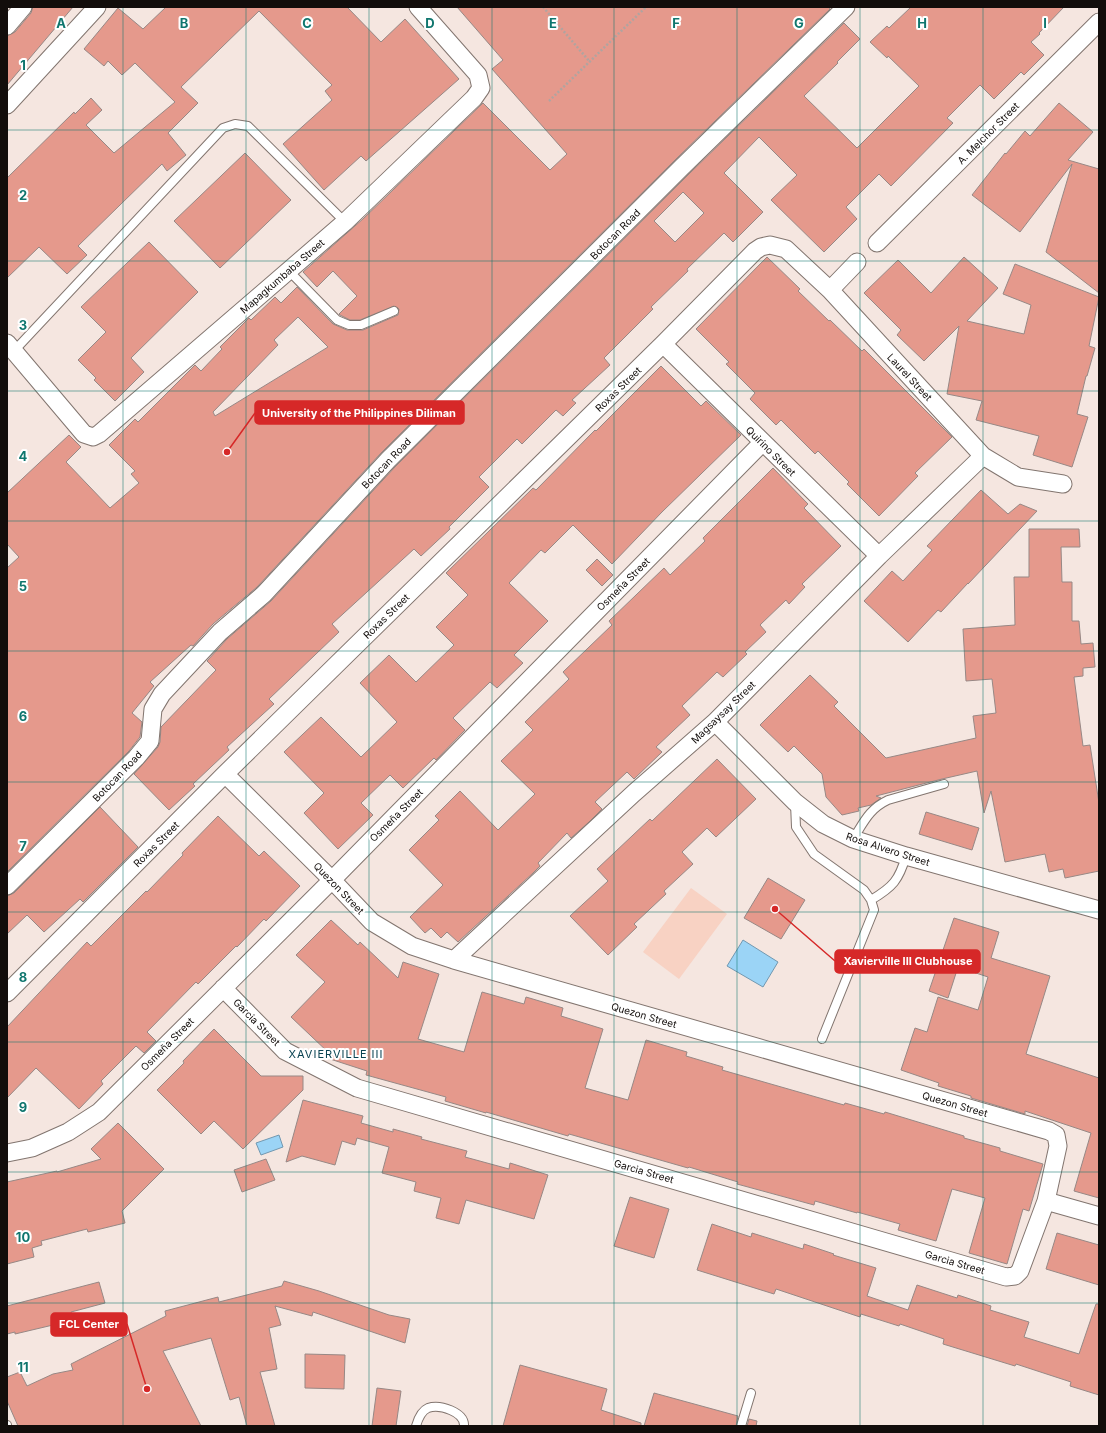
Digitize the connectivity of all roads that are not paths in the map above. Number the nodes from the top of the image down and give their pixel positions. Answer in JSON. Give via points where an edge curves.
{"nodes":[{"id":1,"x":23,"y":7,"type":"edge"},
{"id":2,"x":97,"y":7,"type":"edge"},
{"id":3,"x":418,"y":7,"type":"edge"},
{"id":4,"x":846,"y":7,"type":"edge"},
{"id":5,"x":1099,"y":22,"type":"edge"},
{"id":6,"x":7,"y":26,"type":"edge"},
{"id":7,"x":7,"y":105,"type":"edge"},
{"id":8,"x":345,"y":222,"type":"junction"},
{"id":9,"x":877,"y":243,"type":"dead end"},
{"id":10,"x":770,"y":245,"type":"joint"},
{"id":11,"x":857,"y":262,"type":"dead end"},
{"id":12,"x":288,"y":270,"type":"junction"},
{"id":13,"x":830,"y":290,"type":"junction"},
{"id":14,"x":394,"y":311,"type":"dead end"},
{"id":15,"x":664,"y":344,"type":"junction"},
{"id":16,"x":11,"y":347,"type":"edge"},
{"id":17,"x":762,"y":443,"type":"junction"},
{"id":18,"x":983,"y":456,"type":"junction"},
{"id":19,"x":1063,"y":484,"type":"dead end"},
{"id":20,"x":878,"y":556,"type":"junction"},
{"id":21,"x":715,"y":722,"type":"junction"},
{"id":22,"x":225,"y":774,"type":"junction"},
{"id":23,"x":944,"y":784,"type":"dead end"},
{"id":24,"x":795,"y":802,"type":"junction"},
{"id":25,"x":853,"y":839,"type":"junction"},
{"id":26,"x":906,"y":856,"type":"junction"},
{"id":27,"x":332,"y":880,"type":"junction"},
{"id":28,"x":7,"y":886,"type":"edge"},
{"id":29,"x":871,"y":900,"type":"junction"},
{"id":30,"x":1099,"y":910,"type":"edge"},
{"id":31,"x":454,"y":960,"type":"junction"},
{"id":32,"x":223,"y":988,"type":"junction"},
{"id":33,"x":7,"y":993,"type":"edge"},
{"id":34,"x":822,"y":1039,"type":"dead end"},
{"id":35,"x":7,"y":1153,"type":"edge"},
{"id":36,"x":1046,"y":1201,"type":"junction"},
{"id":37,"x":1099,"y":1216,"type":"edge"},
{"id":38,"x":751,"y":1394,"type":"dead end"},
{"id":39,"x":416,"y":1426,"type":"edge"},
{"id":40,"x":464,"y":1426,"type":"edge"},
{"id":41,"x":741,"y":1426,"type":"edge"}],
"edges":[{"from":1,"to":6,"type":"street"},
{"from":2,"to":7,"type":"street"},
{"from":3,"to":8,"type":"street","name":"Mapagkumbaba Street","via":[[478,75],[481,88],[474,98]]},
{"from":4,"to":28,"type":"street","name":"Botocan Road","via":[[682,166],[394,454],[264,594],[220,632],[162,694],[153,709],[150,741],[136,758]]},
{"from":5,"to":9,"type":"street","name":"A. Melchor Street"},
{"from":8,"to":12,"type":"street","name":"Mapagkumbaba Street"},
{"from":8,"to":16,"type":"lane","via":[[248,126],[235,124],[223,128]]},
{"from":10,"to":13,"type":"street","name":"Laurel Street","via":[[786,249]]},
{"from":10,"to":15,"type":"street","name":"Roxas Street","via":[[755,251]]},
{"from":11,"to":13,"type":"street"},
{"from":12,"to":14,"type":"lane","via":[[337,320],[350,325],[361,325]]},
{"from":12,"to":16,"type":"street","name":"Mapagkumbaba Street","via":[[100,434],[93,437],[84,434]]},
{"from":13,"to":18,"type":"street","name":"Laurel Street"},
{"from":15,"to":17,"type":"street","name":"Quirino Street"},
{"from":15,"to":22,"type":"street","name":"Roxas Street"},
{"from":17,"to":20,"type":"street","name":"Quirino Street"},
{"from":17,"to":27,"type":"street","name":"Osmeña Street"},
{"from":18,"to":19,"type":"street","name":"Laurel Street","via":[[1018,477]]},
{"from":18,"to":20,"type":"street","name":"Magsaysay Street"},
{"from":20,"to":21,"type":"street","name":"Magsaysay Street"},
{"from":21,"to":24,"type":"street","name":"Rosa Alvero Street"},
{"from":21,"to":31,"type":"street","name":"Magsaysay Street","via":[[634,793]]},
{"from":22,"to":27,"type":"street","name":"Quezon Street"},
{"from":22,"to":33,"type":"street","name":"Roxas Street"},
{"from":23,"to":25,"type":"lane","via":[[880,804],[869,814]]},
{"from":24,"to":25,"type":"street","name":"Rosa Alvero Street","via":[[823,824]]},
{"from":24,"to":29,"type":"lane","via":[[796,826],[814,854],[864,890]]},
{"from":25,"to":26,"type":"street","name":"Rosa Alvero Street"},
{"from":26,"to":29,"type":"lane","via":[[895,882]]},
{"from":26,"to":30,"type":"street","name":"Rosa Alvero Street"},
{"from":27,"to":31,"type":"street","name":"Quezon Street","via":[[372,922],[412,946]]},
{"from":27,"to":32,"type":"street","name":"Osmeña Street"},
{"from":29,"to":34,"type":"lane","via":[[874,910]]},
{"from":31,"to":36,"type":"street","name":"Quezon Street","via":[[1049,1131],[1056,1135],[1058,1146]]},
{"from":32,"to":35,"type":"street","name":"Osmeña Street","via":[[99,1112],[54,1139],[32,1148]]},
{"from":32,"to":36,"type":"street","name":"Garcia Street","via":[[285,1051],[357,1088],[1006,1277],[1015,1276],[1020,1271]]},
{"from":36,"to":37,"type":"street"},
{"from":38,"to":41,"type":"lane"},
{"from":39,"to":40,"type":"lane","via":[[421,1414],[430,1407],[442,1408],[461,1415]]}]}
